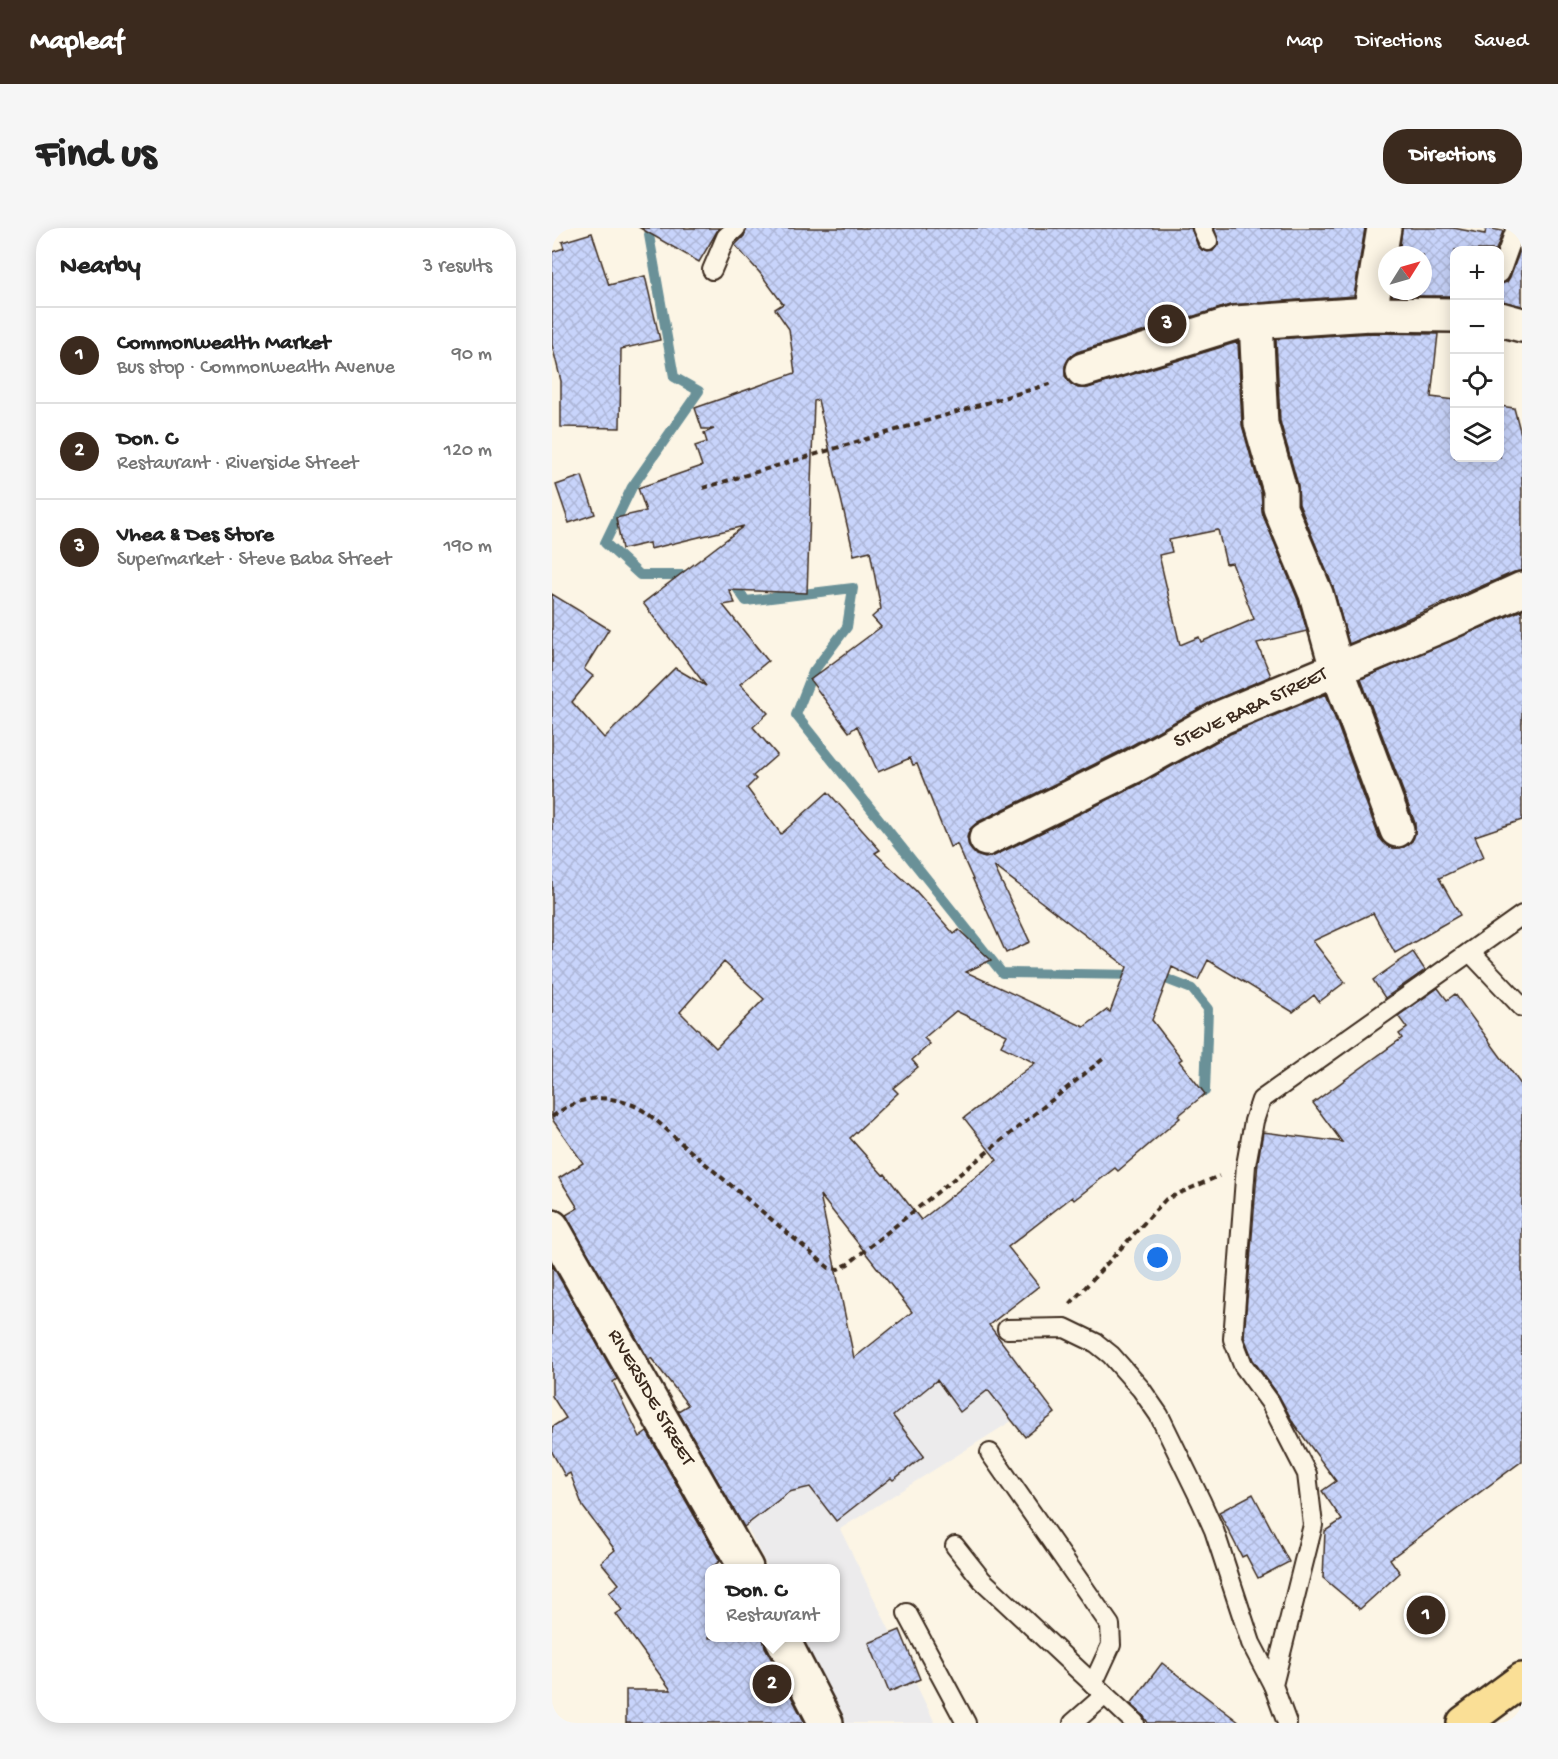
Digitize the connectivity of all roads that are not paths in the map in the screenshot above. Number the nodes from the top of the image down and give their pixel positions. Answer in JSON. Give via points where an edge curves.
{"nodes":[{"id":1,"x":736,"y":228,"type":"edge"},
{"id":2,"x":1384,"y":228,"type":"edge"},
{"id":3,"x":1516,"y":228,"type":"edge"},
{"id":4,"x":1504,"y":262,"type":"edge"},
{"id":5,"x":712,"y":270,"type":"dead end"},
{"id":6,"x":1370,"y":314,"type":"junction"},
{"id":7,"x":1450,"y":315,"type":"edge"},
{"id":8,"x":1504,"y":320,"type":"edge"},
{"id":9,"x":1256,"y":321,"type":"junction"},
{"id":10,"x":1522,"y":325,"type":"edge"},
{"id":11,"x":1083,"y":370,"type":"road end"},
{"id":12,"x":1522,"y":589,"type":"edge"},
{"id":13,"x":1337,"y":669,"type":"junction"},
{"id":14,"x":1397,"y":830,"type":"dead end"},
{"id":15,"x":986,"y":839,"type":"dead end"},
{"id":16,"x":1522,"y":915,"type":"edge"},
{"id":17,"x":1470,"y":952,"type":"junction"},
{"id":18,"x":1522,"y":1007,"type":"edge"},
{"id":19,"x":552,"y":1227,"type":"edge"},
{"id":20,"x":1007,"y":1329,"type":"dead end"},
{"id":21,"x":990,"y":1453,"type":"dead end"},
{"id":22,"x":955,"y":1546,"type":"dead end"},
{"id":23,"x":743,"y":1564,"type":"edge"},
{"id":24,"x":907,"y":1614,"type":"dead end"},
{"id":25,"x":784,"y":1642,"type":"edge"},
{"id":26,"x":1522,"y":1680,"type":"edge"},
{"id":27,"x":1274,"y":1685,"type":"junction"},
{"id":28,"x":1099,"y":1689,"type":"junction"},
{"id":29,"x":826,"y":1723,"type":"edge"},
{"id":30,"x":966,"y":1723,"type":"edge"},
{"id":31,"x":1073,"y":1723,"type":"edge"},
{"id":32,"x":1135,"y":1723,"type":"edge"},
{"id":33,"x":1287,"y":1723,"type":"edge"},
{"id":34,"x":1464,"y":1723,"type":"edge"}],
"edges":[{"from":1,"to":5,"type":"lane","via":[[726,237]]},
{"from":2,"to":6,"type":"street"},
{"from":3,"to":4,"type":"lane"},
{"from":6,"to":7,"type":"street"},
{"from":6,"to":9,"type":"street"},
{"from":8,"to":10,"type":"street"},
{"from":9,"to":11,"type":"street","via":[[1235,323]]},
{"from":9,"to":13,"type":"street","via":[[1261,424],[1280,490],[1280,508],[1316,594]]},
{"from":12,"to":13,"type":"street","name":"STEVE BABA STREET"},
{"from":13,"to":14,"type":"street"},
{"from":13,"to":15,"type":"street","name":"STEVE BABA STREET","via":[[1222,717],[1132,767]]},
{"from":16,"to":17,"type":"lane"},
{"from":17,"to":18,"type":"lane"},
{"from":17,"to":27,"type":"lane","via":[[1261,1100],[1254,1121],[1246,1165],[1233,1339],[1243,1365],[1270,1402],[1307,1474],[1313,1525]]},
{"from":19,"to":23,"type":"street","name":"RIVERSIDE STREET"},
{"from":20,"to":27,"type":"lane","via":[[1065,1328],[1111,1355],[1141,1389],[1159,1415],[1214,1530],[1251,1643]]},
{"from":21,"to":28,"type":"lane","via":[[1110,1625],[1111,1645]]},
{"from":22,"to":28,"type":"lane","via":[[982,1580]]},
{"from":24,"to":30,"type":"lane"},
{"from":25,"to":29,"type":"street"},
{"from":26,"to":34,"type":"main road"},
{"from":27,"to":33,"type":"lane"},
{"from":28,"to":31,"type":"lane"},
{"from":28,"to":32,"type":"lane"}]}
